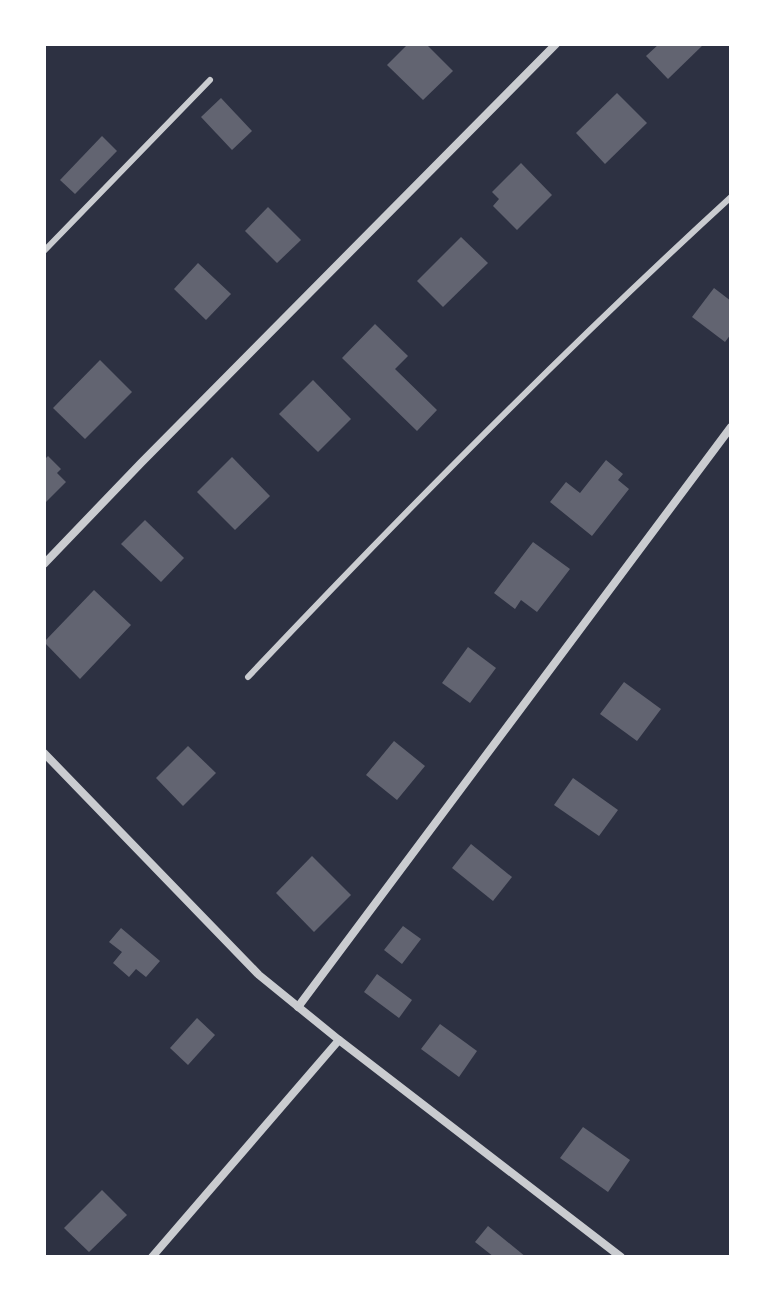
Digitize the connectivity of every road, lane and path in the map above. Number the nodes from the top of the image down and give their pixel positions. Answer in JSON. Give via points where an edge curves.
{"nodes":[{"id":1,"x":556,"y":44,"type":"edge"},
{"id":2,"x":210,"y":80,"type":"dead end"},
{"id":3,"x":731,"y":197,"type":"edge"},
{"id":4,"x":44,"y":251,"type":"edge"},
{"id":5,"x":731,"y":427,"type":"edge"},
{"id":6,"x":44,"y":564,"type":"edge"},
{"id":7,"x":248,"y":677,"type":"dead end"},
{"id":8,"x":44,"y":753,"type":"edge"},
{"id":9,"x":298,"y":1007,"type":"junction"},
{"id":10,"x":339,"y":1040,"type":"junction"},
{"id":11,"x":152,"y":1257,"type":"edge"},
{"id":12,"x":621,"y":1257,"type":"edge"}],
"edges":[{"from":1,"to":6,"type":"street"},
{"from":2,"to":4,"type":"lane"},
{"from":3,"to":7,"type":"lane","via":[[401,515]]},
{"from":5,"to":9,"type":"street"},
{"from":8,"to":9,"type":"street","via":[[259,975]]},
{"from":9,"to":10,"type":"street"},
{"from":10,"to":11,"type":"street"},
{"from":10,"to":12,"type":"street"}]}
